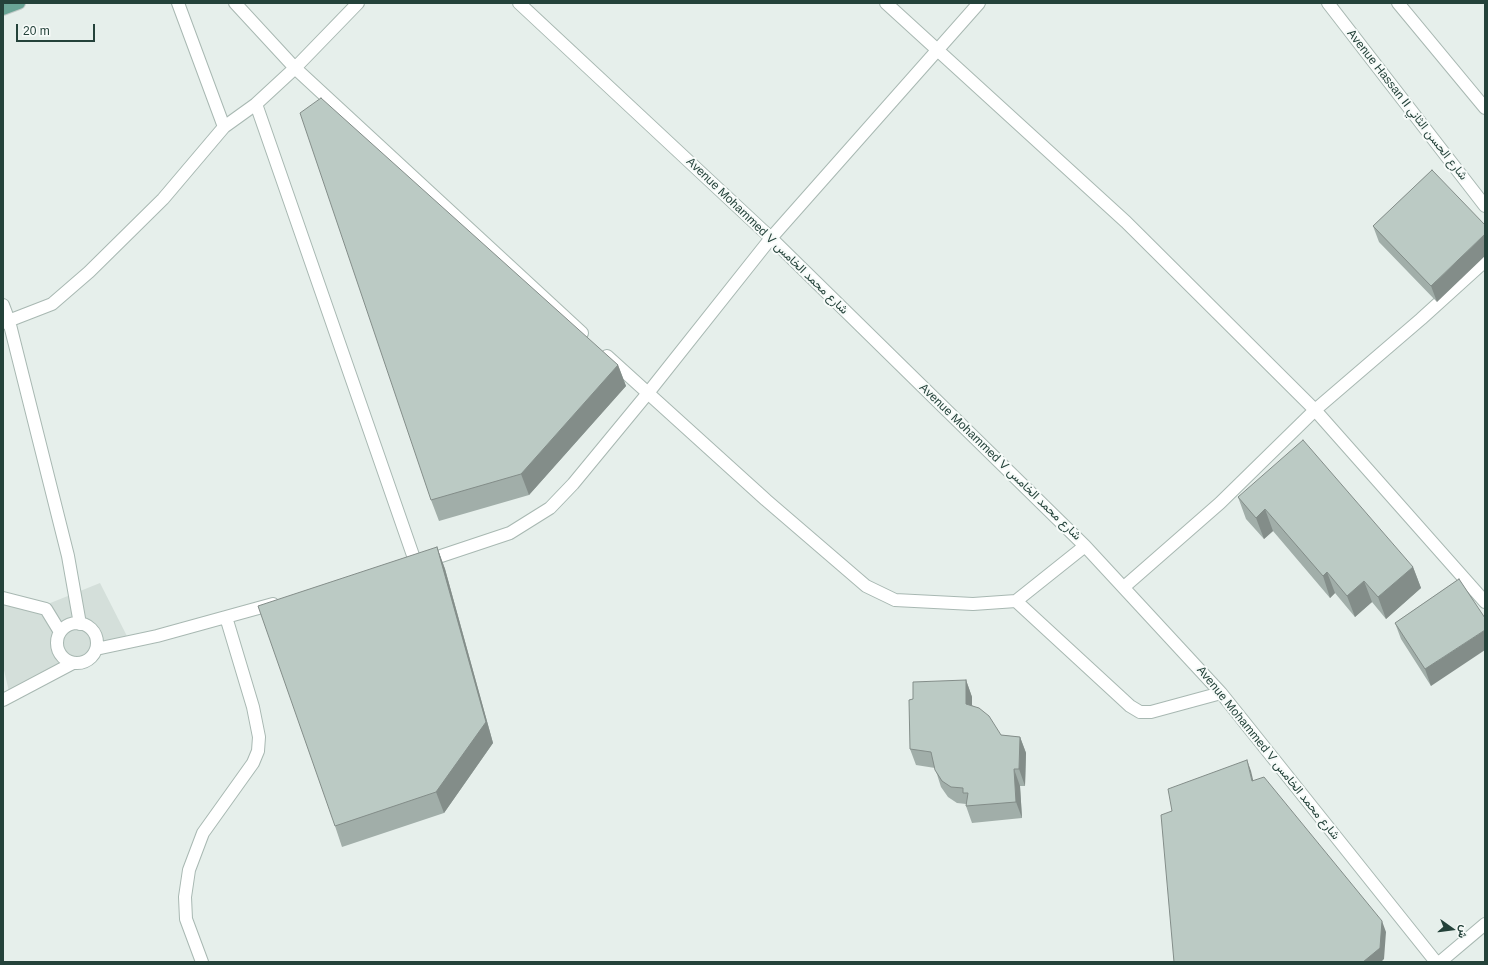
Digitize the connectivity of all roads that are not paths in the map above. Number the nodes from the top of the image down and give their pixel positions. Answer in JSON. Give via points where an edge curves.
{"nodes":[{"id":1,"x":19,"y":3,"type":"edge"},
{"id":2,"x":178,"y":3,"type":"edge"},
{"id":3,"x":235,"y":3,"type":"edge"},
{"id":4,"x":358,"y":3,"type":"edge"},
{"id":5,"x":519,"y":3,"type":"edge"},
{"id":6,"x":886,"y":3,"type":"edge"},
{"id":7,"x":979,"y":3,"type":"edge"},
{"id":8,"x":1328,"y":3,"type":"edge"},
{"id":9,"x":1398,"y":3,"type":"edge"},
{"id":10,"x":3,"y":9,"type":"edge"},
{"id":11,"x":937,"y":51,"type":"junction"},
{"id":12,"x":294,"y":68,"type":"junction"},
{"id":13,"x":256,"y":104,"type":"junction"},
{"id":14,"x":1485,"y":108,"type":"edge"},
{"id":15,"x":224,"y":127,"type":"junction"},
{"id":16,"x":1485,"y":206,"type":"edge"},
{"id":17,"x":771,"y":238,"type":"junction"},
{"id":18,"x":1485,"y":262,"type":"edge"},
{"id":19,"x":3,"y":305,"type":"edge"},
{"id":20,"x":6,"y":322,"type":"edge"},
{"id":21,"x":590,"y":340,"type":"edge"},
{"id":22,"x":601,"y":351,"type":"edge"},
{"id":23,"x":648,"y":393,"type":"junction"},
{"id":24,"x":1316,"y":410,"type":"junction"},
{"id":25,"x":1085,"y":546,"type":"junction"},
{"id":26,"x":1124,"y":587,"type":"junction"},
{"id":27,"x":3,"y":598,"type":"edge"},
{"id":28,"x":287,"y":600,"type":"edge"},
{"id":29,"x":1016,"y":601,"type":"junction"},
{"id":30,"x":1485,"y":602,"type":"edge"},
{"id":31,"x":226,"y":617,"type":"junction"},
{"id":32,"x":80,"y":624,"type":"junction"},
{"id":33,"x":60,"y":632,"type":"junction"},
{"id":34,"x":96,"y":650,"type":"junction"},
{"id":35,"x":73,"y":663,"type":"junction"},
{"id":36,"x":1221,"y":693,"type":"junction"},
{"id":37,"x":3,"y":700,"type":"edge"},
{"id":38,"x":1485,"y":924,"type":"edge"},
{"id":39,"x":202,"y":962,"type":"edge"},
{"id":40,"x":1436,"y":962,"type":"edge"},
{"id":41,"x":1440,"y":962,"type":"edge"}],
"edges":[{"from":1,"to":10,"type":"main road"},
{"from":2,"to":15,"type":"street"},
{"from":3,"to":12,"type":"street"},
{"from":4,"to":12,"type":"street"},
{"from":5,"to":17,"type":"street","name":"Avenue Mohammed V شارع محمد الخامس"},
{"from":6,"to":11,"type":"street"},
{"from":7,"to":11,"type":"street"},
{"from":8,"to":16,"type":"street","name":"Avenue Hassan II شارع الحسن الثاني"},
{"from":9,"to":14,"type":"street"},
{"from":11,"to":17,"type":"street"},
{"from":11,"to":24,"type":"street","via":[[1126,222]]},
{"from":12,"to":13,"type":"street"},
{"from":12,"to":21,"type":"street"},
{"from":13,"to":15,"type":"street"},
{"from":13,"to":23,"type":"street","via":[[412,565],[510,533],[550,508]]},
{"from":15,"to":20,"type":"street","via":[[163,199],[89,272],[52,304]]},
{"from":17,"to":23,"type":"street"},
{"from":17,"to":25,"type":"street","name":"Avenue Mohammed V شارع محمد الخامس"},
{"from":18,"to":24,"type":"street"},
{"from":19,"to":20,"type":"street"},
{"from":20,"to":32,"type":"street","via":[[68,556]]},
{"from":22,"to":23,"type":"street"},
{"from":23,"to":29,"type":"street","via":[[866,586],[895,600],[973,604]]},
{"from":24,"to":26,"type":"street","via":[[1220,503]]},
{"from":24,"to":30,"type":"street"},
{"from":25,"to":26,"type":"street","name":"Avenue Mohammed V شارع محمد الخامس"},
{"from":25,"to":29,"type":"street"},
{"from":26,"to":36,"type":"street","name":"Avenue Mohammed V شارع محمد الخامس"},
{"from":27,"to":33,"type":"street","via":[[46,609]]},
{"from":28,"to":31,"type":"street"},
{"from":29,"to":36,"type":"street","via":[[1130,706],[1140,712],[1151,712]]},
{"from":31,"to":34,"type":"street"},
{"from":31,"to":39,"type":"street","via":[[253,707],[259,736],[258,751],[253,763],[203,832],[189,870],[185,897],[186,919]]},
{"from":32,"to":33,"type":"street","via":[[69,625]]},
{"from":32,"to":34,"type":"street","via":[[87,626],[96,636]]},
{"from":33,"to":35,"type":"street","via":[[57,643],[60,653]]},
{"from":34,"to":35,"type":"street","via":[[94,655],[84,662]]},
{"from":35,"to":37,"type":"street"},
{"from":36,"to":40,"type":"street","name":"Avenue Mohammed V شارع محمد الخامس"},
{"from":38,"to":41,"type":"street"}]}
